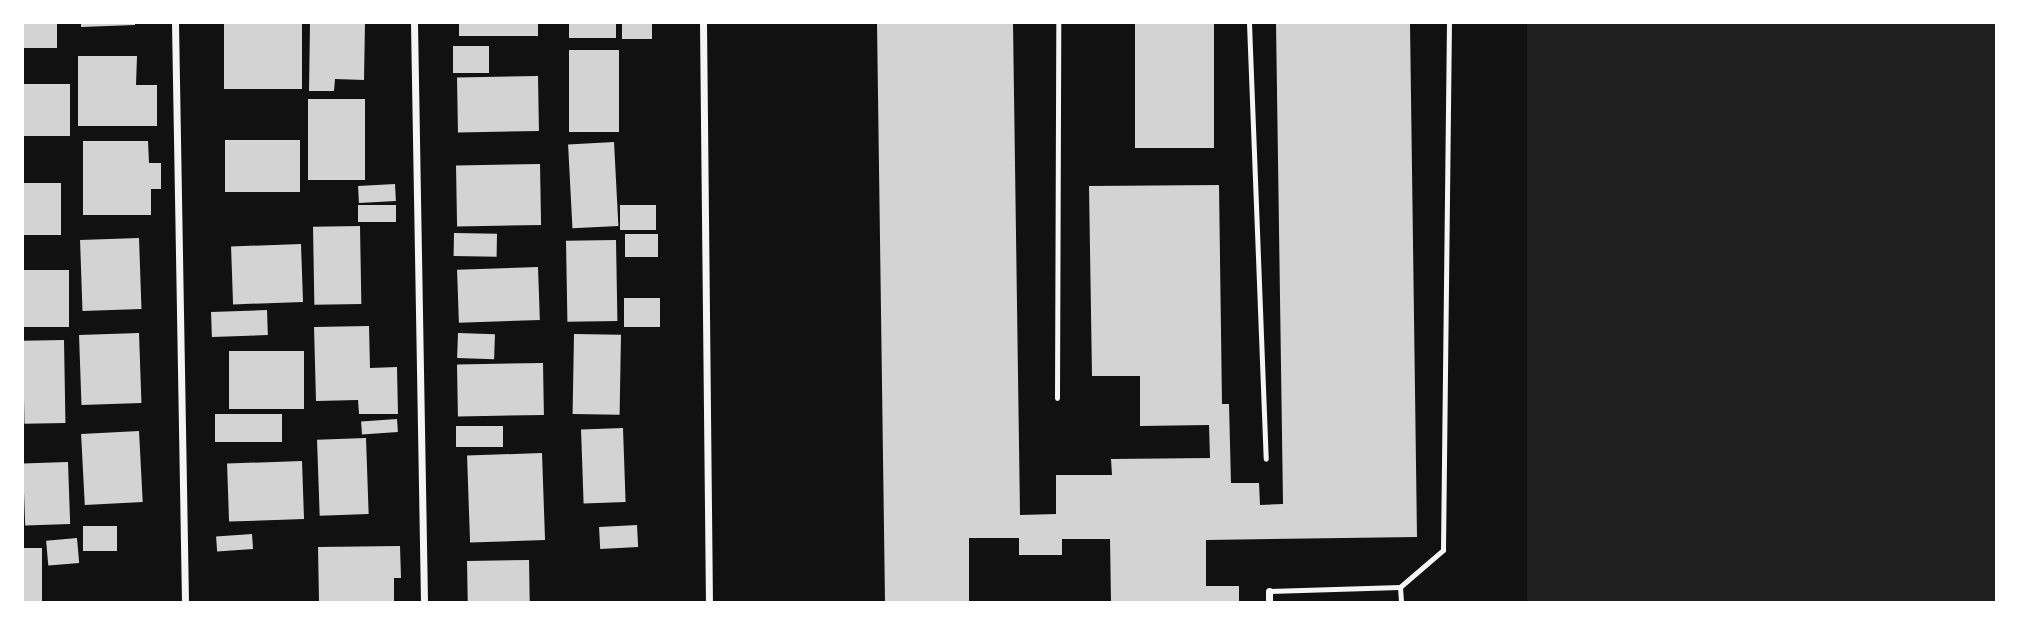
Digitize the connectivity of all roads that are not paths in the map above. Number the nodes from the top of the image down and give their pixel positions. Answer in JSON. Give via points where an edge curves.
{"nodes":[{"id":1,"x":175,"y":23,"type":"edge"},
{"id":2,"x":414,"y":23,"type":"edge"},
{"id":3,"x":703,"y":23,"type":"edge"},
{"id":4,"x":1058,"y":23,"type":"edge"},
{"id":5,"x":1249,"y":23,"type":"edge"},
{"id":6,"x":1449,"y":23,"type":"edge"},
{"id":7,"x":1057,"y":398,"type":"dead end"},
{"id":8,"x":1266,"y":459,"type":"dead end"},
{"id":9,"x":1400,"y":587,"type":"junction"},
{"id":10,"x":1269,"y":592,"type":"joint"},
{"id":11,"x":185,"y":602,"type":"edge"},
{"id":12,"x":424,"y":602,"type":"edge"},
{"id":13,"x":709,"y":602,"type":"edge"},
{"id":14,"x":1269,"y":602,"type":"edge"},
{"id":15,"x":1401,"y":602,"type":"edge"}],
"edges":[{"from":1,"to":11,"type":"street"},
{"from":2,"to":12,"type":"street"},
{"from":3,"to":13,"type":"street"},
{"from":4,"to":7,"type":"lane"},
{"from":5,"to":8,"type":"lane"},
{"from":6,"to":9,"type":"lane","via":[[1443,550]]},
{"from":9,"to":10,"type":"lane"},
{"from":9,"to":15,"type":"lane"},
{"from":10,"to":14,"type":"street"}]}
